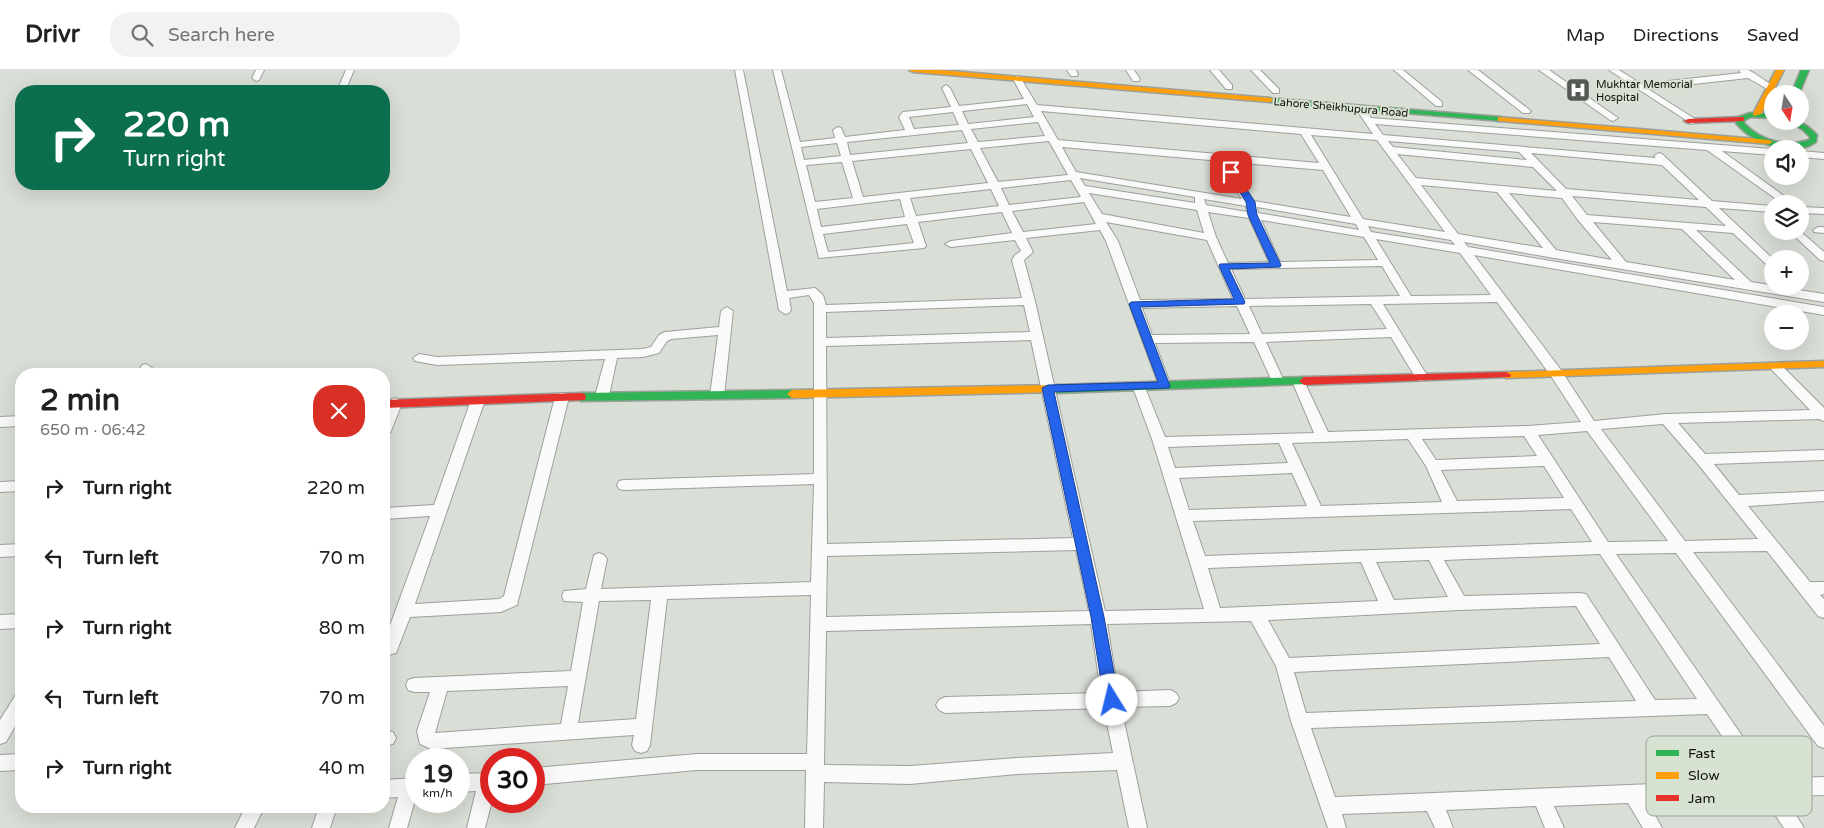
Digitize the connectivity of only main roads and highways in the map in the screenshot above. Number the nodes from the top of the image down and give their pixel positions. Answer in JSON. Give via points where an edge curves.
{"nodes":[{"id":1,"x":913,"y":70,"type":"edge"},
{"id":2,"x":1027,"y":70,"type":"edge"},
{"id":3,"x":1780,"y":70,"type":"edge"},
{"id":4,"x":1805,"y":70,"type":"edge"},
{"id":5,"x":1072,"y":72,"type":"edge"},
{"id":6,"x":1133,"y":74,"type":"edge"},
{"id":7,"x":1799,"y":85,"type":"edge"},
{"id":8,"x":1757,"y":114,"type":"junction"},
{"id":9,"x":1764,"y":115,"type":"edge"},
{"id":10,"x":1741,"y":119,"type":"junction"},
{"id":11,"x":1655,"y":121,"type":"dead end"},
{"id":12,"x":1674,"y":121,"type":"dead end"},
{"id":13,"x":1809,"y":121,"type":"edge"},
{"id":14,"x":1809,"y":128,"type":"edge"},
{"id":15,"x":1822,"y":129,"type":"edge"},
{"id":16,"x":1808,"y":130,"type":"edge"},
{"id":17,"x":1764,"y":142,"type":"edge"},
{"id":18,"x":1809,"y":144,"type":"joint"},
{"id":19,"x":1764,"y":146,"type":"edge"},
{"id":20,"x":1824,"y":146,"type":"edge"},
{"id":21,"x":1824,"y":364,"type":"edge"},
{"id":22,"x":390,"y":404,"type":"edge"}],
"edges":[{"from":1,"to":19,"type":"main road","name":"Lahore Sheikhupura Road","via":[[1364,115],[1632,129]]},
{"from":2,"to":5,"type":"main road","name":"Lahore Sheikhupura Road"},
{"from":3,"to":8,"type":"main road"},
{"from":4,"to":7,"type":"main road"},
{"from":5,"to":6,"type":"main road","name":"Lahore Sheikhupura Road"},
{"from":6,"to":11,"type":"main road","name":"Lahore Sheikhupura Road","via":[[1229,87]]},
{"from":8,"to":9,"type":"main road"},
{"from":8,"to":10,"type":"main road"},
{"from":10,"to":12,"type":"main road"},
{"from":10,"to":17,"type":"main road","via":[[1742,128]]},
{"from":13,"to":15,"type":"main road"},
{"from":14,"to":15,"type":"main road"},
{"from":16,"to":18,"type":"main road","via":[[1814,137]]},
{"from":18,"to":20,"type":"main road"},
{"from":21,"to":22,"type":"main road","via":[[1165,386],[602,396]]}]}
